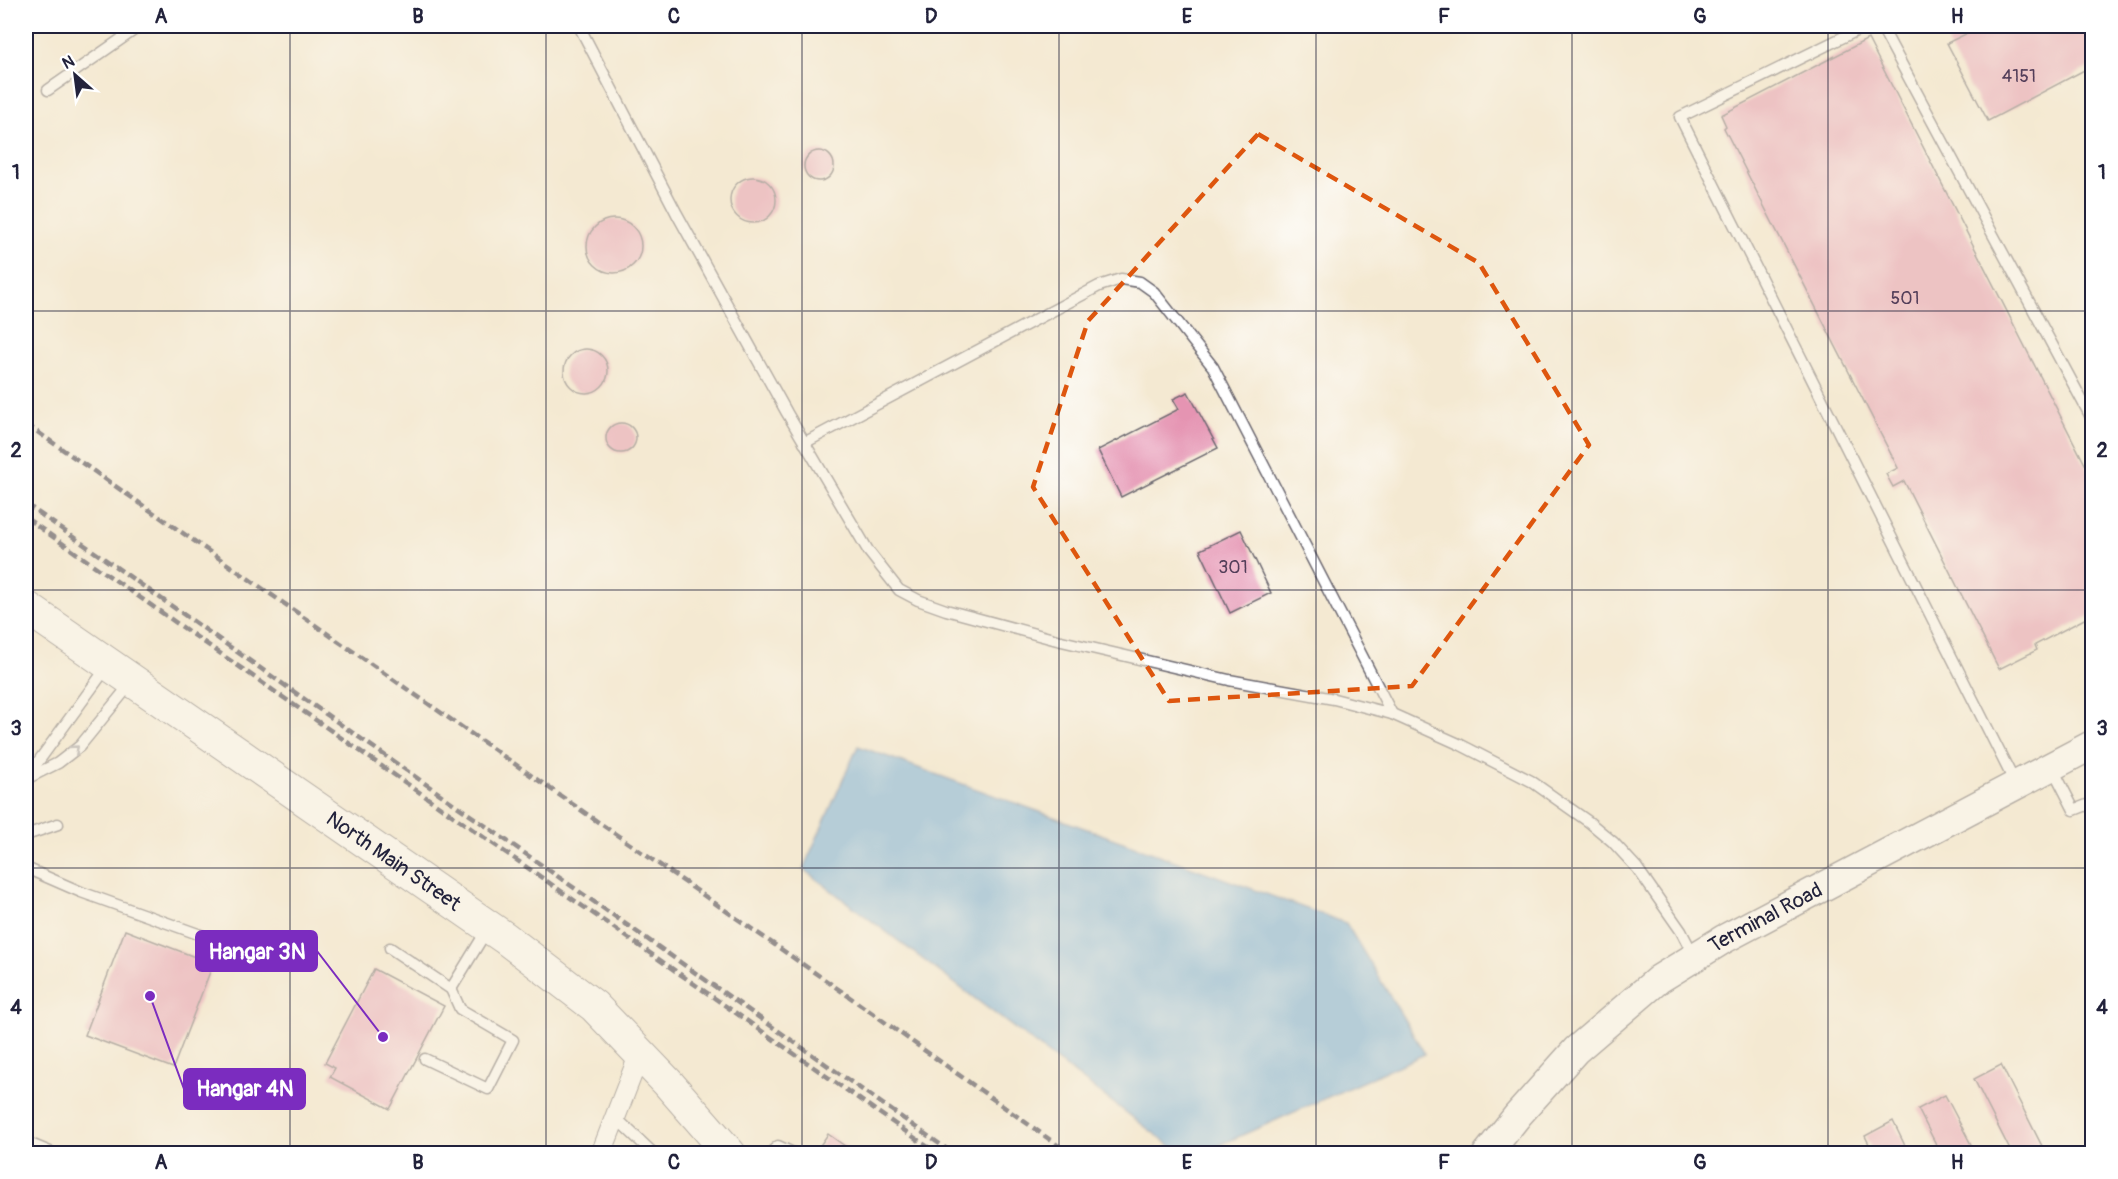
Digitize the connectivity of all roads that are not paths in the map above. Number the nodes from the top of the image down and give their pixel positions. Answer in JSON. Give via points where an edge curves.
{"nodes":[{"id":1,"x":140,"y":26,"type":"edge"},
{"id":2,"x":579,"y":26,"type":"edge"},
{"id":3,"x":1866,"y":26,"type":"edge"},
{"id":4,"x":1881,"y":26,"type":"edge"},
{"id":5,"x":48,"y":90,"type":"dead end"},
{"id":6,"x":2092,"y":419,"type":"edge"},
{"id":7,"x":804,"y":443,"type":"junction"},
{"id":8,"x":26,"y":607,"type":"edge"},
{"id":9,"x":121,"y":672,"type":"junction"},
{"id":10,"x":1392,"y":714,"type":"junction"},
{"id":11,"x":2092,"y":745,"type":"edge"},
{"id":12,"x":2052,"y":767,"type":"junction"},
{"id":13,"x":26,"y":778,"type":"edge"},
{"id":14,"x":2016,"y":785,"type":"junction"},
{"id":15,"x":2092,"y":803,"type":"edge"},
{"id":16,"x":58,"y":824,"type":"dead end"},
{"id":17,"x":26,"y":836,"type":"edge"},
{"id":18,"x":26,"y":868,"type":"edge"},
{"id":19,"x":489,"y":927,"type":"junction"},
{"id":20,"x":212,"y":939,"type":"dead end"},
{"id":21,"x":390,"y":948,"type":"dead end"},
{"id":22,"x":1694,"y":957,"type":"junction"},
{"id":23,"x":451,"y":989,"type":"junction"},
{"id":24,"x":640,"y":1053,"type":"junction"},
{"id":25,"x":425,"y":1059,"type":"dead end"},
{"id":26,"x":615,"y":1117,"type":"junction"},
{"id":27,"x":26,"y":1142,"type":"edge"},
{"id":28,"x":55,"y":1154,"type":"edge"},
{"id":29,"x":601,"y":1154,"type":"edge"},
{"id":30,"x":654,"y":1154,"type":"edge"},
{"id":31,"x":730,"y":1154,"type":"edge"},
{"id":32,"x":769,"y":1154,"type":"edge"},
{"id":33,"x":795,"y":1154,"type":"edge"},
{"id":34,"x":1487,"y":1154,"type":"edge"}],
"edges":[{"from":1,"to":5,"type":"lane"},
{"from":2,"to":7,"type":"lane","via":[[677,214]]},
{"from":3,"to":14,"type":"lane","via":[[1680,117]]},
{"from":4,"to":6,"type":"lane"},
{"from":7,"to":10,"type":"lane","via":[[869,552],[899,590],[918,600],[1057,640]]},
{"from":7,"to":10,"type":"lane","via":[[1099,286],[1121,279],[1140,282],[1154,292],[1213,367]]},
{"from":8,"to":9,"type":"main road","name":"North Main Street"},
{"from":9,"to":13,"type":"lane"},
{"from":13,"to":9,"type":"lane","one_way":true,"via":[[58,763],[80,746]]},
{"from":9,"to":19,"type":"main road","name":"North Main Street"},
{"from":10,"to":22,"type":"lane","via":[[1531,781],[1589,822],[1637,868],[1681,931]]},
{"from":11,"to":12,"type":"main road","name":"Terminal Road"},
{"from":12,"to":14,"type":"main road","name":"Terminal Road"},
{"from":12,"to":15,"type":"lane","via":[[2074,810]]},
{"from":14,"to":22,"type":"main road","name":"Terminal Road"},
{"from":16,"to":17,"type":"lane"},
{"from":18,"to":20,"type":"lane"},
{"from":19,"to":23,"type":"lane"},
{"from":19,"to":24,"type":"main road","name":"North Main Street","via":[[594,1006]]},
{"from":21,"to":23,"type":"lane"},
{"from":22,"to":34,"type":"main road","name":"Terminal Road","via":[[1659,979],[1576,1050]]},
{"from":23,"to":25,"type":"lane","via":[[460,1009],[513,1040],[488,1089]]},
{"from":24,"to":26,"type":"street"},
{"from":24,"to":31,"type":"main road","name":"North Main Street"},
{"from":26,"to":29,"type":"street"},
{"from":26,"to":30,"type":"lane"},
{"from":27,"to":28,"type":"lane"},
{"from":32,"to":33,"type":"lane","via":[[778,1146]]}]}
